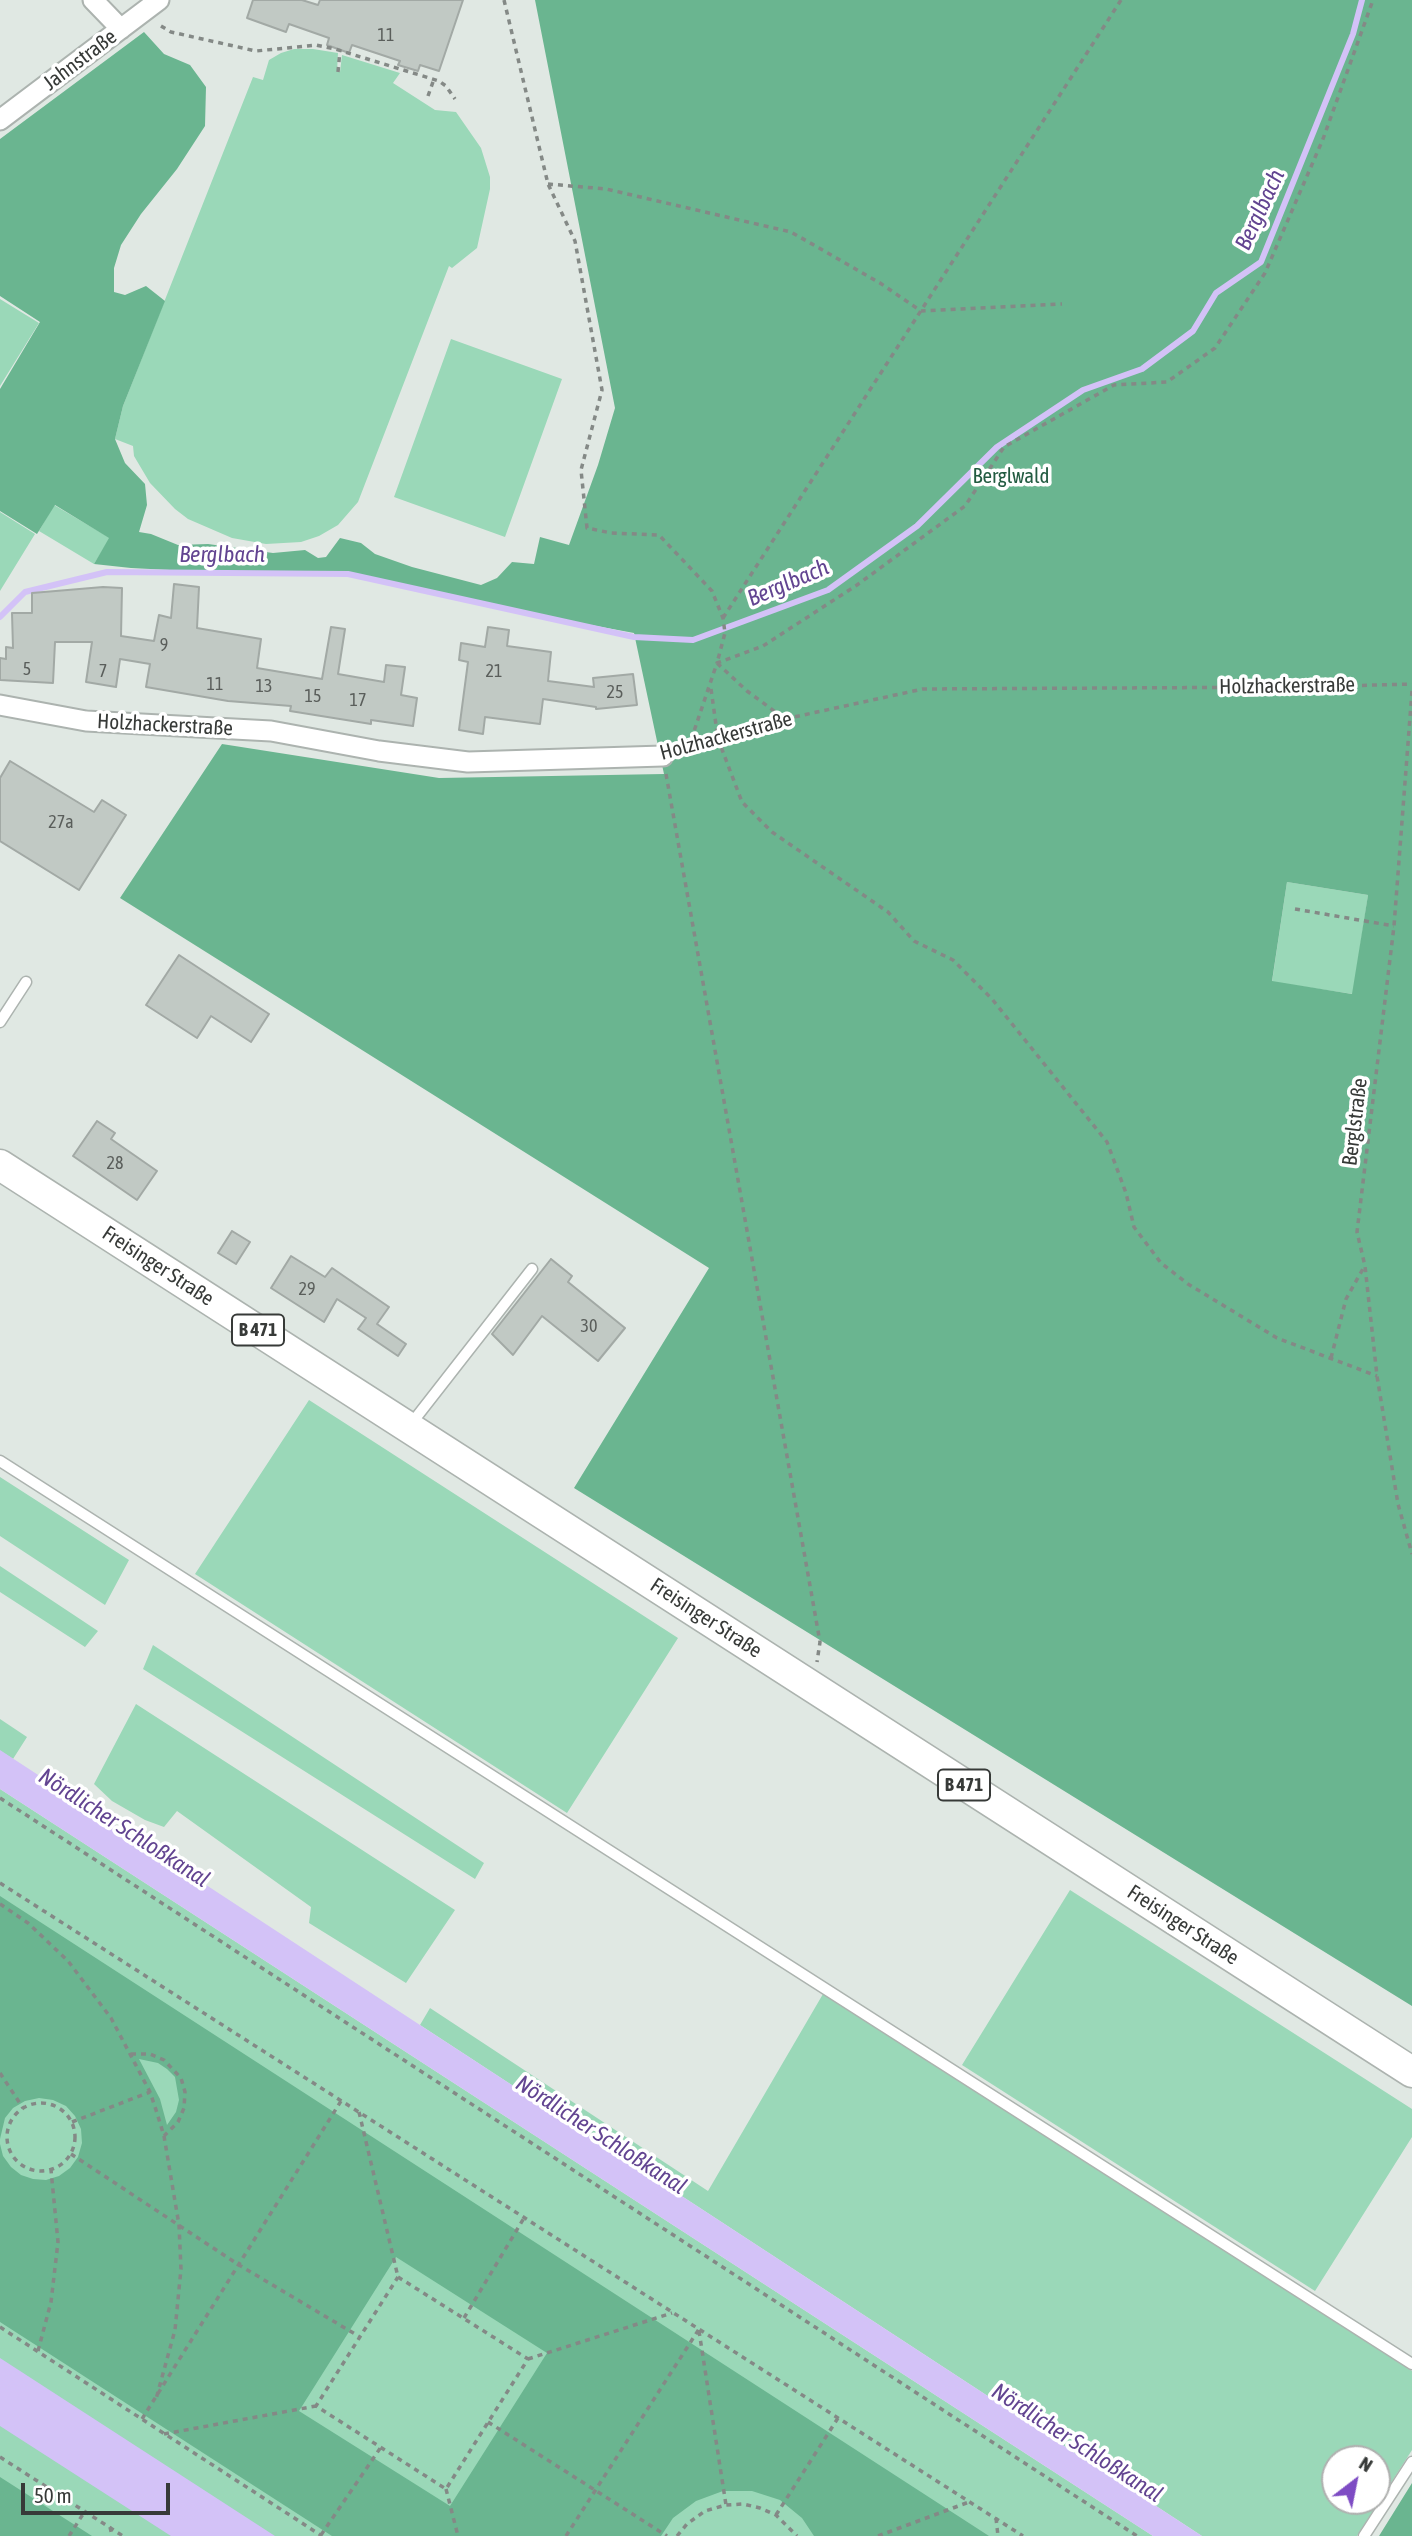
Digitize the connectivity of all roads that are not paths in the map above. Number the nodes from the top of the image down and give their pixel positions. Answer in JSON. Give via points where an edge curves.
{"nodes":[{"id":1,"x":93,"y":0,"type":"edge"},
{"id":2,"x":159,"y":0,"type":"edge"},
{"id":3,"x":121,"y":29,"type":"junction"},
{"id":4,"x":0,"y":120,"type":"edge"},
{"id":5,"x":0,"y":705,"type":"edge"},
{"id":6,"x":663,"y":756,"type":"road end"},
{"id":7,"x":26,"y":982,"type":"dead end"},
{"id":8,"x":0,"y":1022,"type":"edge"},
{"id":9,"x":0,"y":1165,"type":"edge"},
{"id":10,"x":532,"y":1269,"type":"dead end"},
{"id":11,"x":408,"y":1427,"type":"junction"},
{"id":12,"x":0,"y":1461,"type":"edge"},
{"id":13,"x":1412,"y":2072,"type":"edge"},
{"id":14,"x":1412,"y":2364,"type":"edge"},
{"id":15,"x":1412,"y":2462,"type":"edge"},
{"id":16,"x":1364,"y":2536,"type":"edge"}],
"edges":[{"from":1,"to":3,"type":"street"},
{"from":2,"to":3,"type":"street","name":"Jahnstraße"},
{"from":3,"to":4,"type":"street","name":"Jahnstraße"},
{"from":5,"to":6,"type":"street","name":"Holzhackerstraße","via":[[86,722],[271,731],[468,762]]},
{"from":7,"to":8,"type":"lane"},
{"from":9,"to":11,"type":"main road","name":"Freisinger Straße","number":"B 471"},
{"from":10,"to":11,"type":"lane"},
{"from":11,"to":13,"type":"main road","name":"Freisinger Straße","number":"B 471"},
{"from":12,"to":14,"type":"lane"},
{"from":15,"to":16,"type":"lane"}]}
